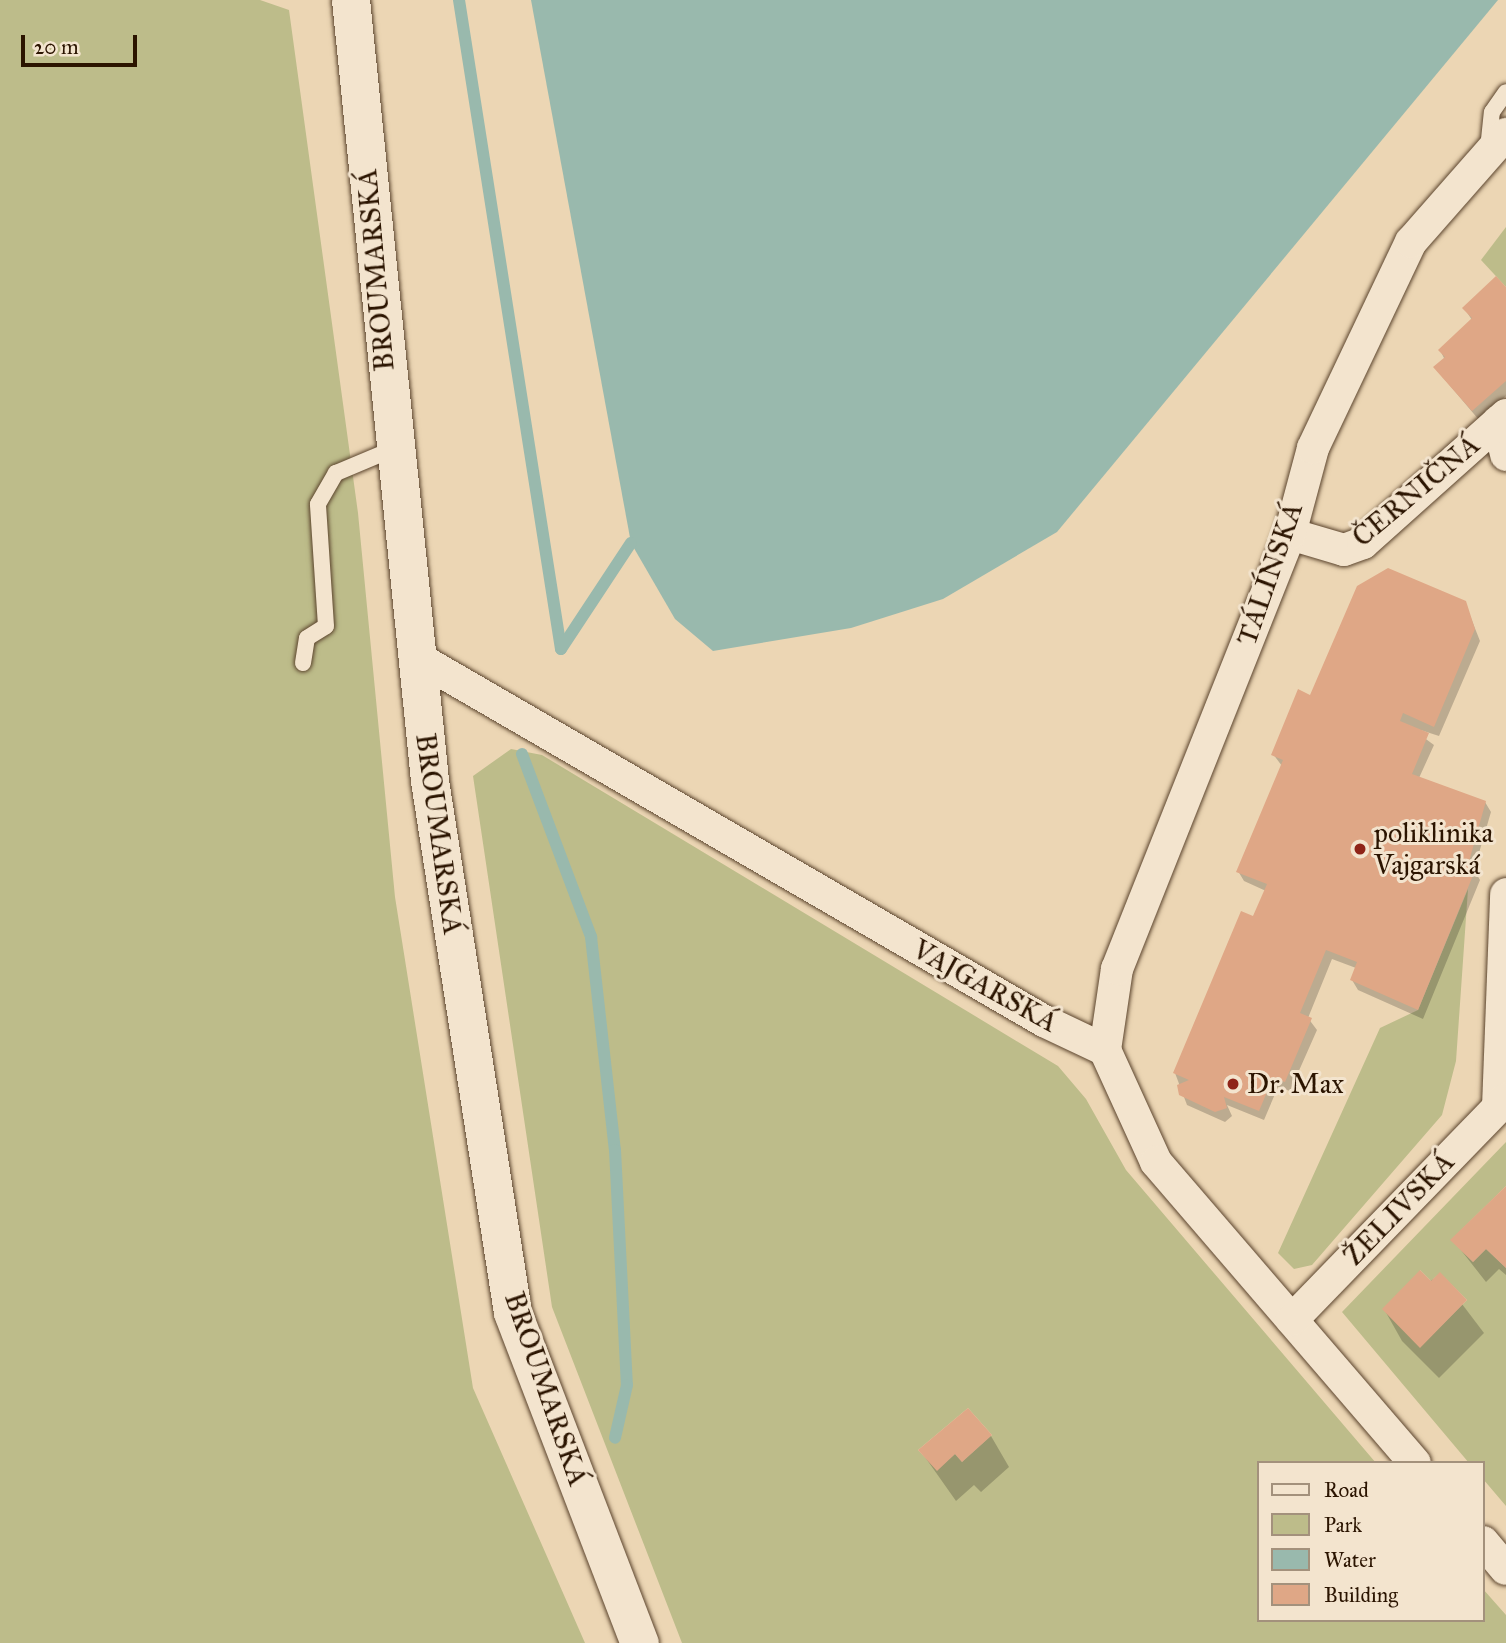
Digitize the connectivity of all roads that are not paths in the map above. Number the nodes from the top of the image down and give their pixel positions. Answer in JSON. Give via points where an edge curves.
{"nodes":[{"id":1,"x":344,"y":2,"type":"edge"},
{"id":2,"x":1506,"y":92,"type":"edge"},
{"id":3,"x":1497,"y":143,"type":"edge"},
{"id":4,"x":1502,"y":418,"type":"edge"},
{"id":5,"x":393,"y":449,"type":"junction"},
{"id":6,"x":1506,"y":455,"type":"edge"},
{"id":7,"x":1290,"y":534,"type":"junction"},
{"id":8,"x":418,"y":659,"type":"junction"},
{"id":9,"x":303,"y":663,"type":"dead end"},
{"id":10,"x":1506,"y":894,"type":"edge"},
{"id":11,"x":1105,"y":1050,"type":"junction"},
{"id":12,"x":1502,"y":1103,"type":"edge"},
{"id":13,"x":1292,"y":1320,"type":"junction"},
{"id":14,"x":1413,"y":1461,"type":"edge"},
{"id":15,"x":1485,"y":1544,"type":"edge"},
{"id":16,"x":1506,"y":1569,"type":"edge"},
{"id":17,"x":640,"y":1643,"type":"edge"}],
"edges":[{"from":1,"to":5,"type":"street","name":"BROUMARSKÁ"},
{"from":2,"to":3,"type":"lane","via":[[1492,112]]},
{"from":3,"to":7,"type":"street","name":"TÁLÍNSKÁ","via":[[1411,242],[1377,303],[1348,380],[1313,447]]},
{"from":4,"to":6,"type":"street","name":"ČERNIČNÁ"},
{"from":4,"to":7,"type":"street","name":"ČERNIČNÁ","via":[[1363,543],[1345,550]]},
{"from":5,"to":8,"type":"street","name":"BROUMARSKÁ"},
{"from":5,"to":9,"type":"lane","via":[[336,473],[318,504],[326,626],[307,638]]},
{"from":7,"to":11,"type":"street","name":"TÁLÍNSKÁ","via":[[1117,969]]},
{"from":8,"to":11,"type":"street","name":"VAJGARSKÁ","via":[[1044,1021]]},
{"from":8,"to":17,"type":"street","name":"BROUMARSKÁ","via":[[432,795],[513,1314]]},
{"from":10,"to":12,"type":"street"},
{"from":11,"to":13,"type":"street","via":[[1156,1162]]},
{"from":12,"to":13,"type":"street","name":"ŽELIVSKÁ"},
{"from":13,"to":14,"type":"street"},
{"from":15,"to":16,"type":"street"}]}
